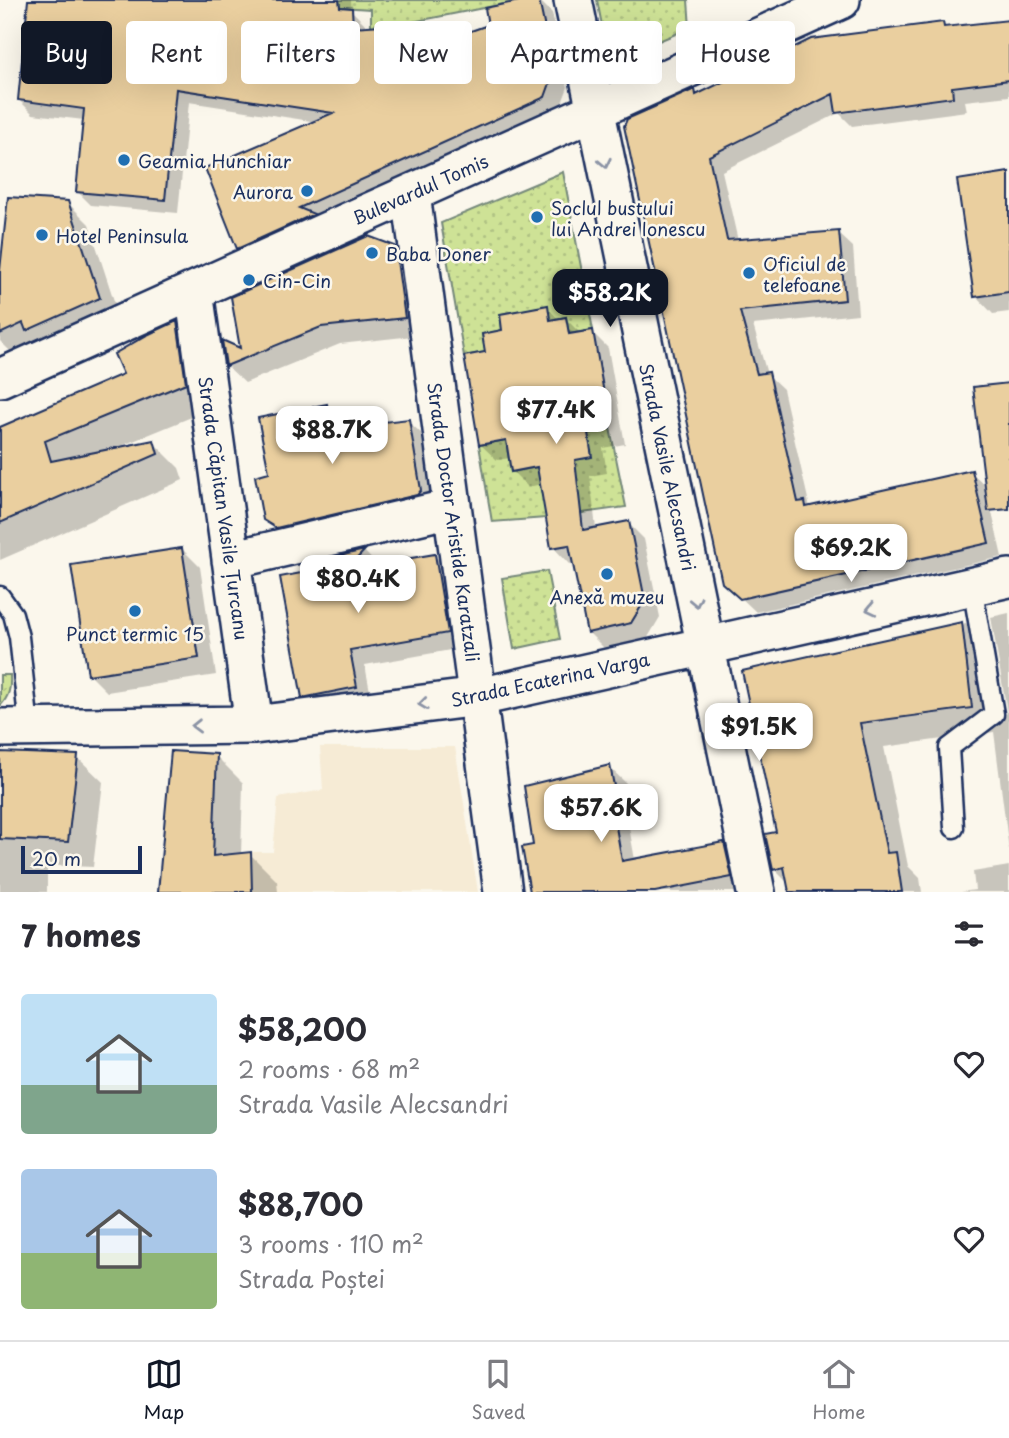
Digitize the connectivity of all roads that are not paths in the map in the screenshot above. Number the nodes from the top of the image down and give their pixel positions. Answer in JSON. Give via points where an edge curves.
{"nodes":[{"id":1,"x":573,"y":0,"type":"edge"},
{"id":2,"x":841,"y":0,"type":"edge"},
{"id":3,"x":594,"y":111,"type":"junction"},
{"id":4,"x":411,"y":194,"type":"junction"},
{"id":5,"x":194,"y":291,"type":"junction"},
{"id":6,"x":0,"y":378,"type":"edge"},
{"id":7,"x":451,"y":508,"type":"junction"},
{"id":8,"x":231,"y":560,"type":"junction"},
{"id":9,"x":1009,"y":578,"type":"edge"},
{"id":10,"x":972,"y":586,"type":"junction"},
{"id":11,"x":0,"y":596,"type":"edge"},
{"id":12,"x":705,"y":646,"type":"junction"},
{"id":13,"x":479,"y":697,"type":"junction"},
{"id":14,"x":254,"y":725,"type":"junction"},
{"id":15,"x":14,"y":728,"type":"edge"},
{"id":16,"x":954,"y":828,"type":"dead end"},
{"id":17,"x":503,"y":892,"type":"edge"},
{"id":18,"x":756,"y":892,"type":"edge"}],
"edges":[{"from":1,"to":3,"type":"street","name":"Strada Vasile Alecsandri"},
{"from":2,"to":3,"type":"street","name":"Bulevardul Tomis"},
{"from":3,"to":4,"type":"street","name":"Bulevardul Tomis"},
{"from":3,"to":12,"type":"street","name":"Strada Vasile Alecsandri","one_way":true},
{"from":4,"to":5,"type":"street","name":"Bulevardul Tomis"},
{"from":4,"to":7,"type":"street","name":"Strada Doctor Aristide Karatzali"},
{"from":5,"to":6,"type":"street","name":"Bulevardul Tomis"},
{"from":5,"to":8,"type":"street","name":"Strada Căpitan Vasile Țurcanu"},
{"from":7,"to":8,"type":"street"},
{"from":7,"to":13,"type":"street","name":"Strada Doctor Aristide Karatzali"},
{"from":8,"to":14,"type":"street","name":"Strada Căpitan Vasile Țurcanu"},
{"from":9,"to":10,"type":"street","name":"Strada Ecaterina Varga"},
{"from":10,"to":12,"type":"street","name":"Strada Ecaterina Varga","one_way":true},
{"from":10,"to":16,"type":"lane","via":[[994,714],[949,748]]},
{"from":11,"to":15,"type":"lane","via":[[13,614],[19,637]]},
{"from":12,"to":13,"type":"street","name":"Strada Ecaterina Varga"},
{"from":12,"to":18,"type":"street","name":"Strada Vasile Alecsandri"},
{"from":13,"to":14,"type":"street","name":"Strada Ecaterina Varga","one_way":true},
{"from":13,"to":17,"type":"street","name":"Strada Doctor Aristide Karatzali"},
{"from":14,"to":15,"type":"street","name":"Strada Ecaterina Varga","one_way":true}]}
